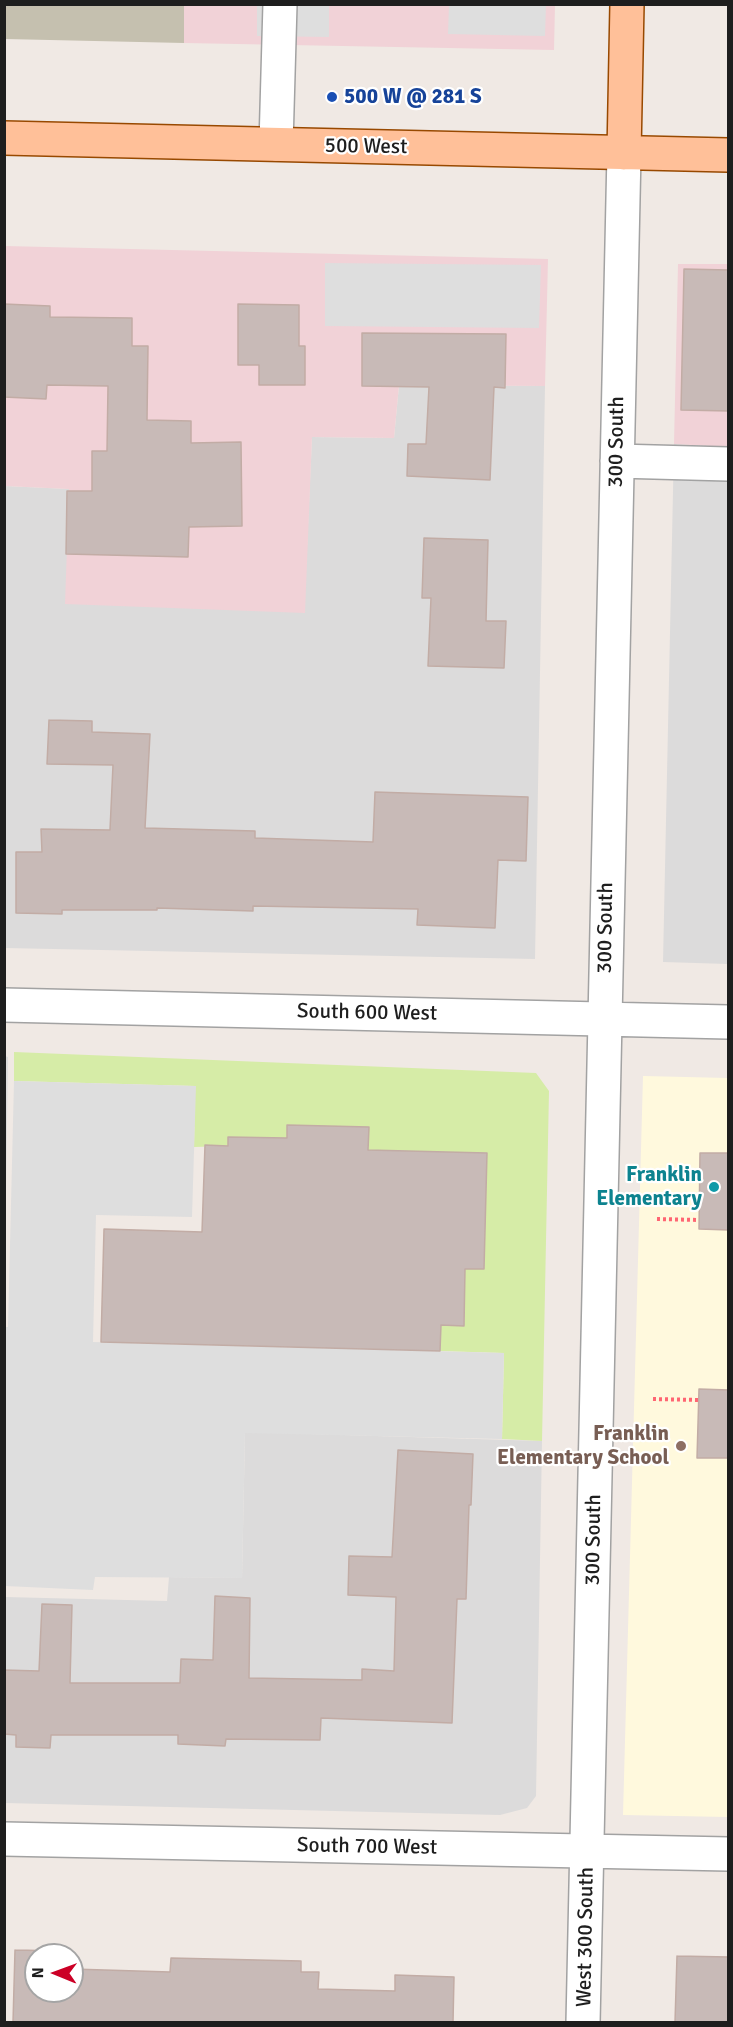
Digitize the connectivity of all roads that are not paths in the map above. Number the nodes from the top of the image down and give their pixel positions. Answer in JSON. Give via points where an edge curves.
{"nodes":[{"id":1,"x":280,"y":4,"type":"edge"},
{"id":2,"x":627,"y":4,"type":"edge"},
{"id":3,"x":4,"y":138,"type":"edge"},
{"id":4,"x":276,"y":144,"type":"junction"},
{"id":5,"x":624,"y":153,"type":"junction"},
{"id":6,"x":729,"y":155,"type":"edge"},
{"id":7,"x":617,"y":461,"type":"junction"},
{"id":8,"x":729,"y":464,"type":"edge"},
{"id":9,"x":4,"y":1005,"type":"edge"},
{"id":10,"x":605,"y":1019,"type":"junction"},
{"id":11,"x":729,"y":1022,"type":"edge"},
{"id":12,"x":4,"y":1839,"type":"edge"},
{"id":13,"x":588,"y":1852,"type":"junction"},
{"id":14,"x":729,"y":1854,"type":"edge"},
{"id":15,"x":584,"y":2022,"type":"edge"}],
"edges":[{"from":1,"to":4,"type":"street"},
{"from":2,"to":5,"type":"main road","name":"300 South"},
{"from":3,"to":4,"type":"main road","name":"500 West"},
{"from":4,"to":5,"type":"main road","name":"500 West"},
{"from":5,"to":6,"type":"main road","name":"500 West"},
{"from":5,"to":7,"type":"street","name":"300 South"},
{"from":7,"to":8,"type":"street"},
{"from":7,"to":10,"type":"street","name":"300 South"},
{"from":9,"to":10,"type":"street","name":"South 600 West"},
{"from":10,"to":11,"type":"street","name":"South 600 West"},
{"from":10,"to":13,"type":"street","name":"300 South"},
{"from":12,"to":13,"type":"street","name":"South 700 West"},
{"from":13,"to":14,"type":"street","name":"South 700 West"},
{"from":13,"to":15,"type":"street","name":"West 300 South"}]}
